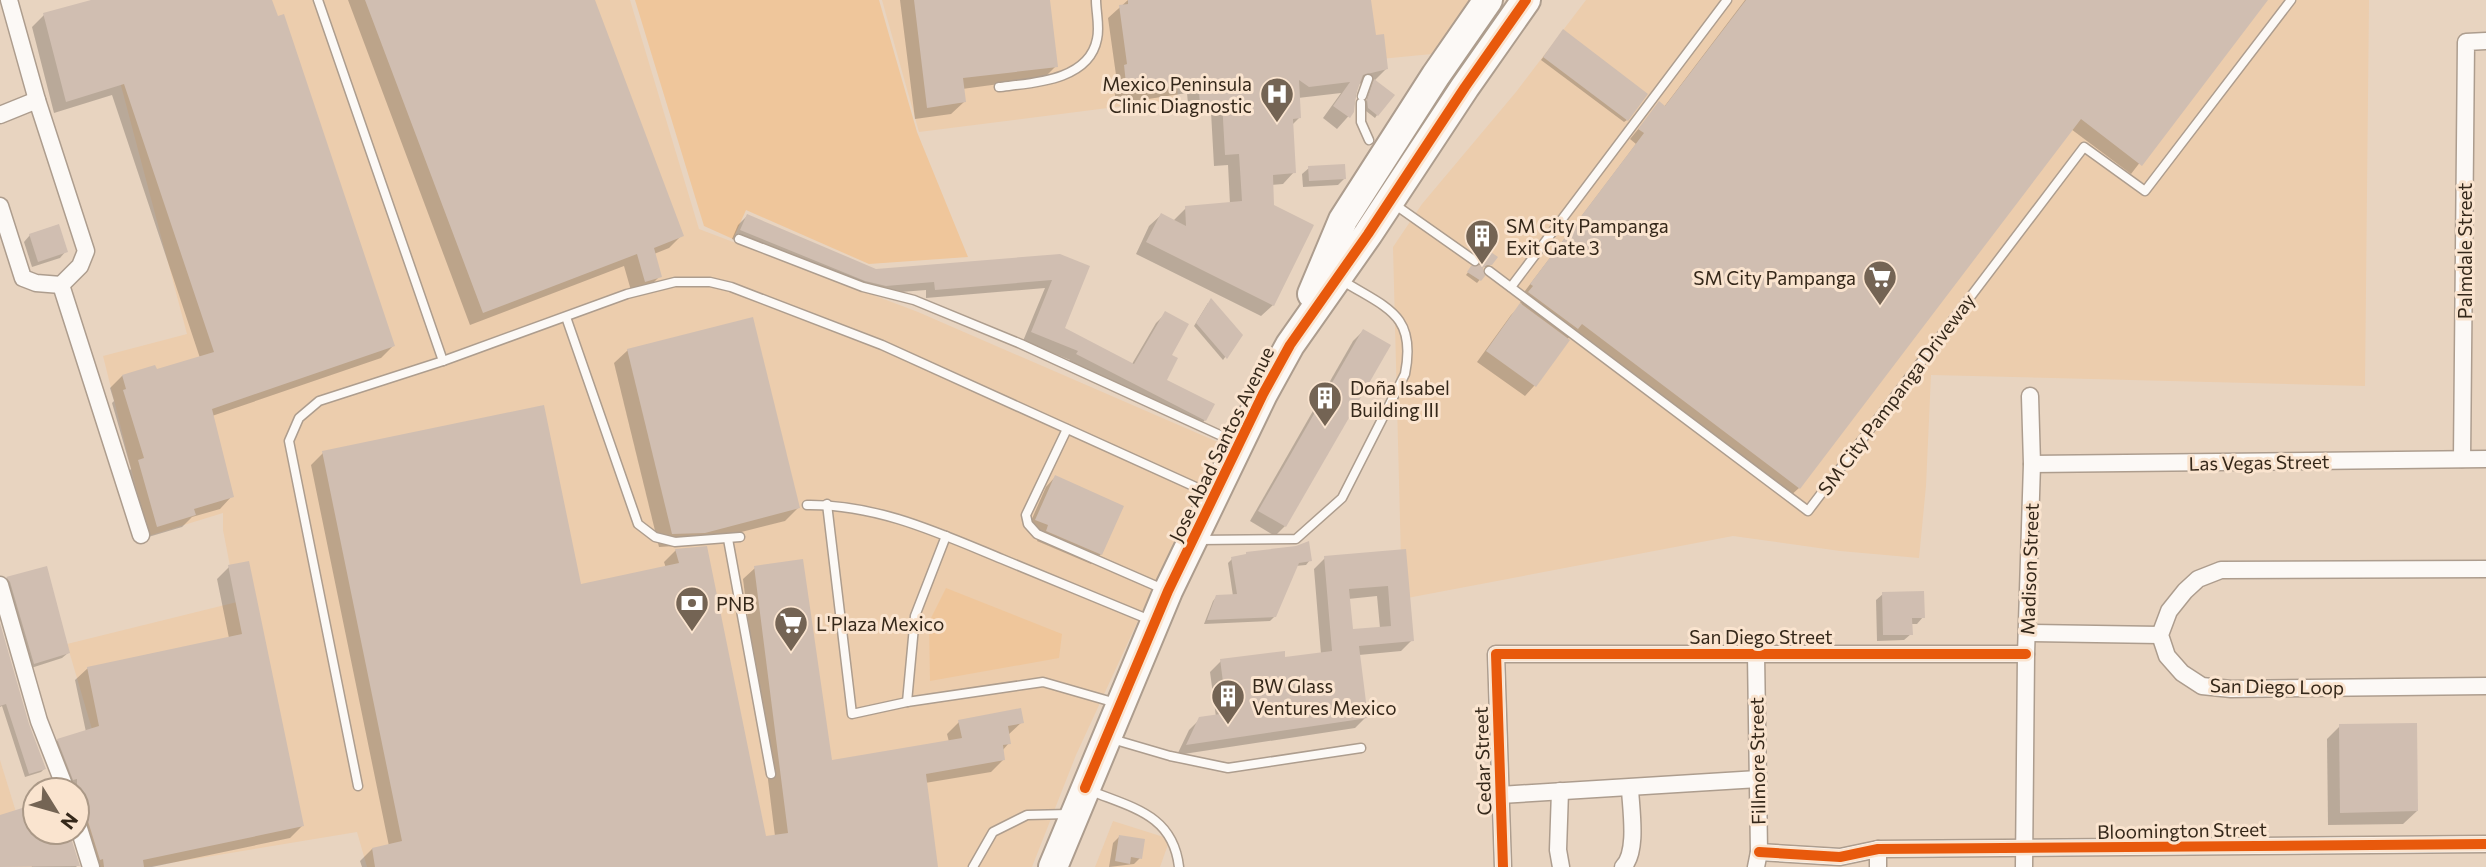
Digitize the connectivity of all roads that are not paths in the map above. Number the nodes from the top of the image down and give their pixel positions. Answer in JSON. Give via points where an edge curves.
{"nodes":[{"id":1,"x":9,"y":0,"type":"edge"},
{"id":2,"x":318,"y":0,"type":"edge"},
{"id":3,"x":1096,"y":0,"type":"edge"},
{"id":4,"x":1526,"y":0,"type":"edge"},
{"id":5,"x":1727,"y":0,"type":"edge"},
{"id":6,"x":2291,"y":0,"type":"edge"},
{"id":7,"x":1481,"y":10,"type":"edge"},
{"id":8,"x":1499,"y":38,"type":"junction"},
{"id":9,"x":2486,"y":41,"type":"edge"},
{"id":10,"x":1368,"y":79,"type":"dead end"},
{"id":11,"x":999,"y":87,"type":"dead end"},
{"id":12,"x":37,"y":100,"type":"junction"},
{"id":13,"x":0,"y":115,"type":"edge"},
{"id":14,"x":1369,"y":140,"type":"dead end"},
{"id":15,"x":1389,"y":201,"type":"junction"},
{"id":16,"x":0,"y":206,"type":"edge"},
{"id":17,"x":739,"y":239,"type":"dead end"},
{"id":18,"x":1475,"y":261,"type":"dead end"},
{"id":19,"x":1489,"y":271,"type":"dead end"},
{"id":20,"x":1338,"y":277,"type":"junction"},
{"id":21,"x":61,"y":285,"type":"junction"},
{"id":22,"x":1511,"y":287,"type":"junction"},
{"id":23,"x":566,"y":317,"type":"junction"},
{"id":24,"x":1290,"y":345,"type":"junction"},
{"id":25,"x":443,"y":361,"type":"junction"},
{"id":26,"x":2031,"y":396,"type":"dead end"},
{"id":27,"x":1067,"y":429,"type":"junction"},
{"id":28,"x":1238,"y":444,"type":"junction"},
{"id":29,"x":2462,"y":459,"type":"junction"},
{"id":30,"x":2486,"y":460,"type":"edge"},
{"id":31,"x":2032,"y":464,"type":"junction"},
{"id":32,"x":1214,"y":495,"type":"junction"},
{"id":33,"x":827,"y":504,"type":"junction"},
{"id":34,"x":807,"y":505,"type":"dead end"},
{"id":35,"x":141,"y":535,"type":"dead end"},
{"id":36,"x":946,"y":536,"type":"junction"},
{"id":37,"x":740,"y":537,"type":"dead end"},
{"id":38,"x":728,"y":539,"type":"junction"},
{"id":39,"x":1193,"y":540,"type":"junction"},
{"id":40,"x":2486,"y":569,"type":"edge"},
{"id":41,"x":0,"y":585,"type":"edge"},
{"id":42,"x":1168,"y":591,"type":"junction"},
{"id":43,"x":1154,"y":622,"type":"junction"},
{"id":44,"x":2027,"y":633,"type":"junction"},
{"id":45,"x":2160,"y":635,"type":"junction"},
{"id":46,"x":1496,"y":654,"type":"joint"},
{"id":47,"x":1756,"y":654,"type":"junction"},
{"id":48,"x":2026,"y":654,"type":"junction"},
{"id":49,"x":2486,"y":686,"type":"edge"},
{"id":50,"x":907,"y":702,"type":"junction"},
{"id":51,"x":1120,"y":704,"type":"junction"},
{"id":52,"x":1106,"y":737,"type":"junction"},
{"id":53,"x":1362,"y":748,"type":"dead end"},
{"id":54,"x":771,"y":774,"type":"dead end"},
{"id":55,"x":61,"y":776,"type":"edge"},
{"id":56,"x":1758,"y":779,"type":"junction"},
{"id":57,"x":358,"y":786,"type":"dead end"},
{"id":58,"x":1630,"y":789,"type":"junction"},
{"id":59,"x":1560,"y":791,"type":"junction"},
{"id":60,"x":1500,"y":795,"type":"junction"},
{"id":61,"x":1080,"y":801,"type":"junction"},
{"id":62,"x":2486,"y":844,"type":"edge"},
{"id":63,"x":84,"y":846,"type":"edge"},
{"id":64,"x":1878,"y":849,"type":"junction"},
{"id":65,"x":1907,"y":849,"type":"junction"},
{"id":66,"x":2024,"y":849,"type":"junction"},
{"id":67,"x":1840,"y":857,"type":"junction"},
{"id":68,"x":1757,"y":860,"type":"edge"},
{"id":69,"x":91,"y":867,"type":"edge"},
{"id":70,"x":973,"y":867,"type":"edge"},
{"id":71,"x":1053,"y":867,"type":"edge"},
{"id":72,"x":1179,"y":867,"type":"edge"},
{"id":73,"x":1503,"y":867,"type":"edge"},
{"id":74,"x":1561,"y":867,"type":"edge"},
{"id":75,"x":1623,"y":867,"type":"edge"},
{"id":76,"x":1860,"y":867,"type":"edge"},
{"id":77,"x":1878,"y":867,"type":"edge"},
{"id":78,"x":1907,"y":867,"type":"edge"},
{"id":79,"x":2024,"y":867,"type":"edge"}],
"edges":[{"from":1,"to":12,"type":"street"},
{"from":2,"to":25,"type":"lane"},
{"from":3,"to":11,"type":"lane","via":[[1097,39],[1090,57],[1070,73]]},
{"from":4,"to":8,"type":"highway","name":"Jose Abad Santos Avenue"},
{"from":5,"to":22,"type":"lane"},
{"from":6,"to":22,"type":"lane","name":"SM City Pampanga Driveway","via":[[2145,191],[2084,147],[1808,511]]},
{"from":7,"to":8,"type":"highway"},
{"from":7,"to":24,"type":"highway","name":"Jose Abad Santos Avenue","via":[[1343,220]]},
{"from":8,"to":15,"type":"highway","name":"Jose Abad Santos Avenue"},
{"from":9,"to":29,"type":"street","name":"Palmdale Street","via":[[2466,42]]},
{"from":10,"to":14,"type":"lane","via":[[1361,99],[1361,122]]},
{"from":12,"to":13,"type":"street"},
{"from":12,"to":21,"type":"street","via":[[86,251],[80,266]]},
{"from":15,"to":18,"type":"lane"},
{"from":15,"to":20,"type":"highway","name":"Jose Abad Santos Avenue"},
{"from":16,"to":21,"type":"street","via":[[23,278]]},
{"from":17,"to":28,"type":"lane","via":[[974,324]]},
{"from":19,"to":22,"type":"lane"},
{"from":20,"to":24,"type":"highway","name":"Jose Abad Santos Avenue"},
{"from":20,"to":39,"type":"lane","via":[[1397,315],[1408,353],[1405,374],[1342,498],[1296,539]]},
{"from":21,"to":35,"type":"street"},
{"from":23,"to":25,"type":"lane"},
{"from":23,"to":27,"type":"lane","via":[[675,282],[710,282],[882,345]]},
{"from":23,"to":38,"type":"lane","via":[[638,524],[655,537],[676,542]]},
{"from":24,"to":28,"type":"highway","name":"Jose Abad Santos Avenue"},
{"from":25,"to":57,"type":"lane","via":[[319,401],[299,418],[289,441]]},
{"from":26,"to":31,"type":"street","name":"Madison Street"},
{"from":27,"to":32,"type":"lane"},
{"from":27,"to":42,"type":"lane","via":[[1026,515],[1028,524],[1037,534]]},
{"from":28,"to":32,"type":"highway","name":"Jose Abad Santos Avenue"},
{"from":29,"to":30,"type":"street","name":"Las Vegas Street"},
{"from":29,"to":31,"type":"street","name":"Las Vegas Street"},
{"from":31,"to":44,"type":"street","name":"Madison Street"},
{"from":32,"to":39,"type":"highway","name":"Jose Abad Santos Avenue"},
{"from":33,"to":34,"type":"lane"},
{"from":33,"to":36,"type":"lane","via":[[879,512]]},
{"from":33,"to":50,"type":"lane","via":[[852,714]]},
{"from":36,"to":43,"type":"lane"},
{"from":36,"to":50,"type":"lane","via":[[915,616]]},
{"from":37,"to":38,"type":"lane"},
{"from":38,"to":54,"type":"lane"},
{"from":39,"to":42,"type":"highway","name":"Jose Abad Santos Avenue"},
{"from":40,"to":45,"type":"street","via":[[2221,570],[2198,579],[2185,591],[2169,611]]},
{"from":41,"to":55,"type":"street","via":[[39,721]]},
{"from":42,"to":43,"type":"highway","name":"Jose Abad Santos Avenue"},
{"from":43,"to":51,"type":"highway","name":"Jose Abad Santos Avenue"},
{"from":44,"to":45,"type":"street"},
{"from":44,"to":48,"type":"street","name":"Madison Street"},
{"from":45,"to":49,"type":"street","name":"San Diego Loop","via":[[2167,656],[2202,686]]},
{"from":46,"to":47,"type":"street","name":"San Diego Street"},
{"from":46,"to":60,"type":"street","name":"Cedar Street"},
{"from":47,"to":48,"type":"street","name":"San Diego Street"},
{"from":47,"to":56,"type":"street","name":"Fillmore Street"},
{"from":48,"to":66,"type":"street","name":"Madison Street"},
{"from":50,"to":51,"type":"lane","via":[[1043,682]]},
{"from":51,"to":52,"type":"highway","name":"Jose Abad Santos Avenue"},
{"from":52,"to":53,"type":"lane","via":[[1228,768]]},
{"from":52,"to":61,"type":"highway","name":"Jose Abad Santos Avenue"},
{"from":56,"to":58,"type":"street"},
{"from":56,"to":68,"type":"street","name":"Fillmore Street"},
{"from":58,"to":59,"type":"street"},
{"from":58,"to":75,"type":"street","via":[[1632,850]]},
{"from":59,"to":60,"type":"street"},
{"from":59,"to":74,"type":"street"},
{"from":60,"to":73,"type":"street","name":"Cedar Street"},
{"from":61,"to":70,"type":"lane","via":[[1027,815],[993,832]]},
{"from":61,"to":71,"type":"highway","name":"Jose Abad Santos Avenue"},
{"from":61,"to":72,"type":"lane","via":[[1150,817],[1171,835]]},
{"from":62,"to":66,"type":"street","name":"Bloomington Street"},
{"from":63,"to":69,"type":"street"},
{"from":64,"to":65,"type":"street","name":"Bloomington Street"},
{"from":64,"to":67,"type":"street","name":"Bloomington Street"},
{"from":64,"to":77,"type":"street"},
{"from":65,"to":66,"type":"street","name":"Bloomington Street"},
{"from":65,"to":78,"type":"street"},
{"from":66,"to":79,"type":"street","name":"Madison Street"},
{"from":67,"to":68,"type":"street"},
{"from":67,"to":76,"type":"street"}]}
